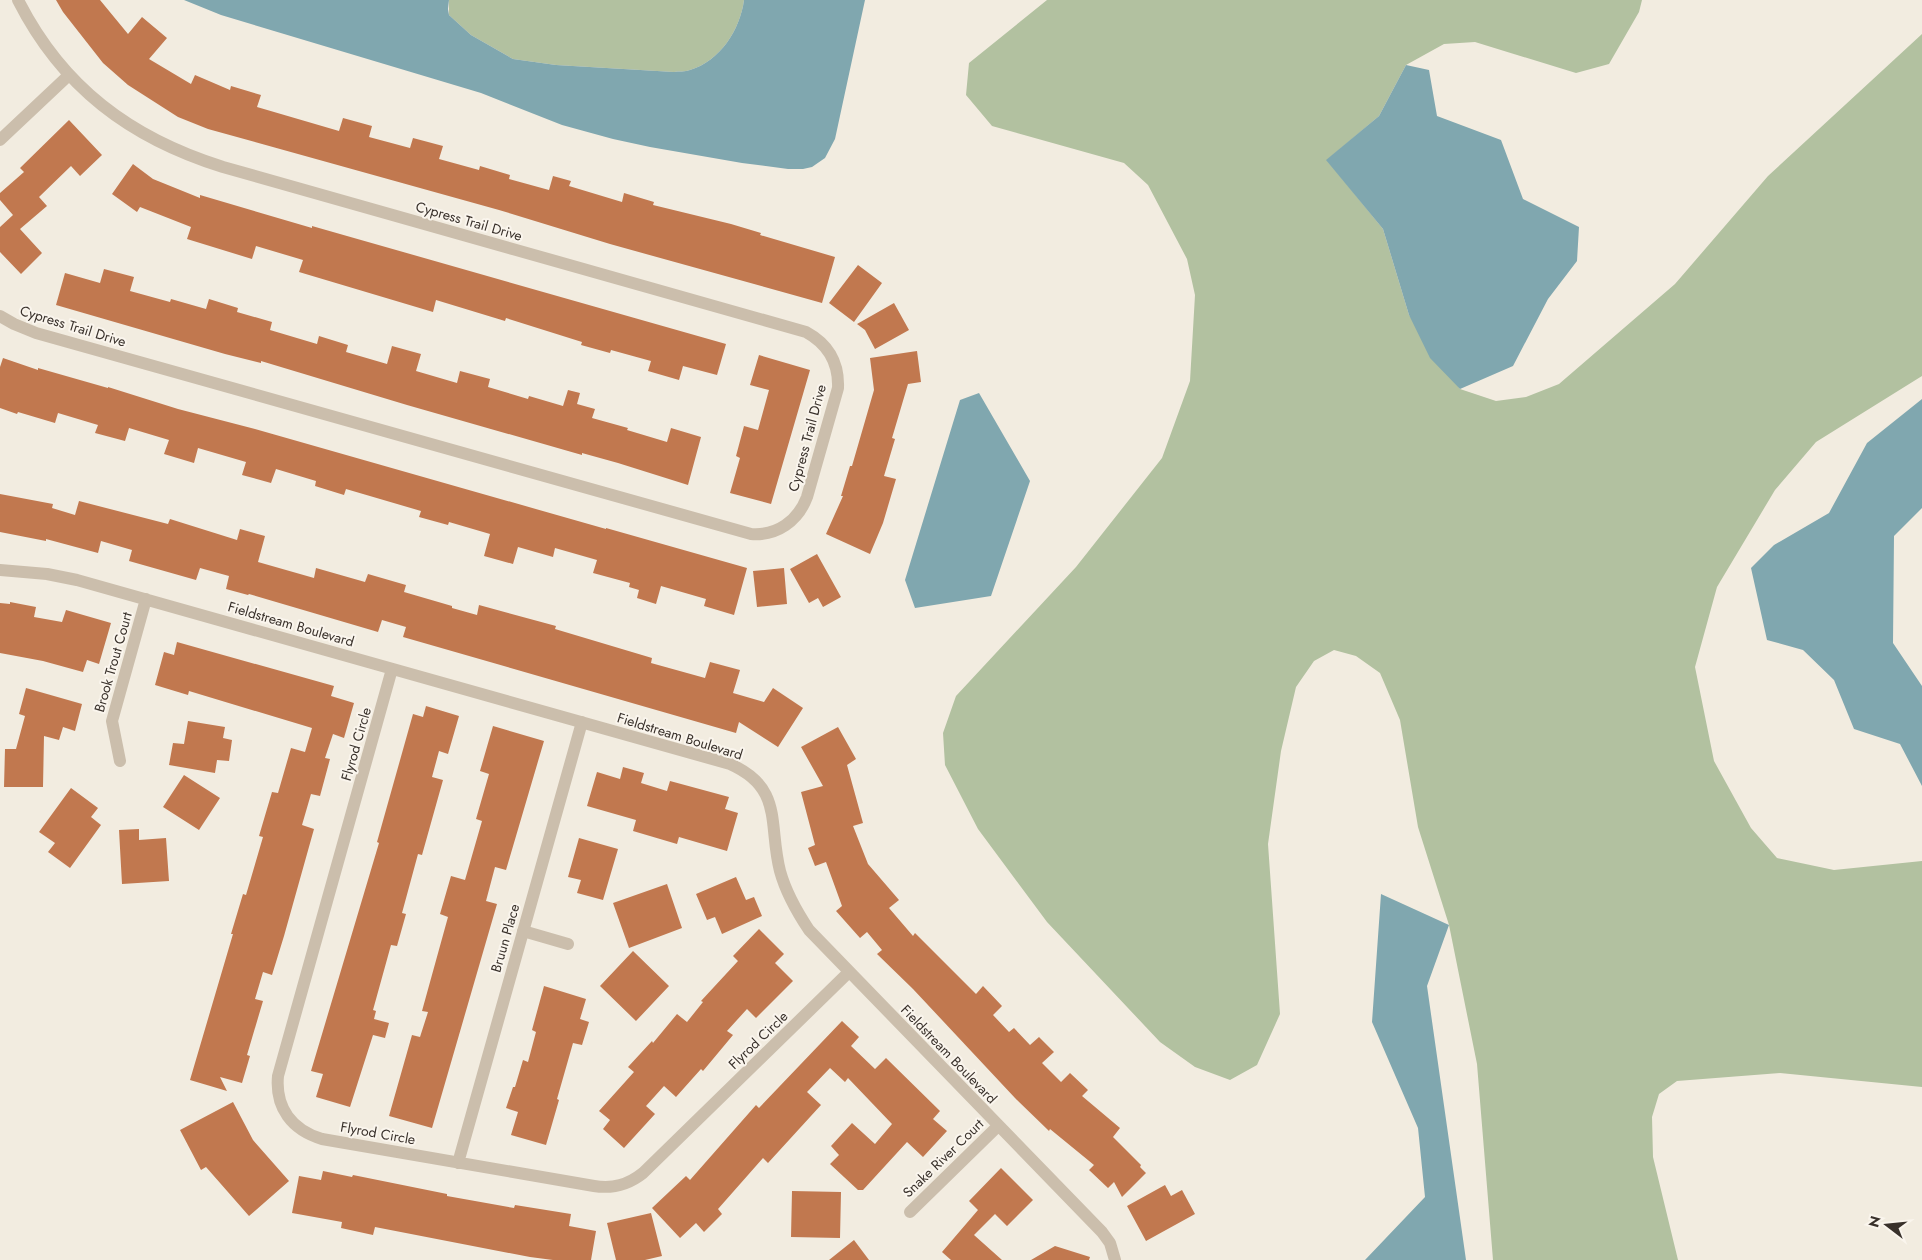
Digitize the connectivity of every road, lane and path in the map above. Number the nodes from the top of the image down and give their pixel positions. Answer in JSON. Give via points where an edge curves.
{"nodes":[{"id":1,"x":18,"y":0,"type":"edge"},
{"id":2,"x":68,"y":76,"type":"junction"},
{"id":3,"x":0,"y":140,"type":"edge"},
{"id":4,"x":0,"y":316,"type":"edge"},
{"id":5,"x":0,"y":570,"type":"edge"},
{"id":6,"x":146,"y":599,"type":"junction"},
{"id":7,"x":392,"y":669,"type":"junction"},
{"id":8,"x":582,"y":722,"type":"junction"},
{"id":9,"x":120,"y":762,"type":"dead end"},
{"id":10,"x":523,"y":931,"type":"junction"},
{"id":11,"x":568,"y":944,"type":"dead end"},
{"id":12,"x":849,"y":972,"type":"junction"},
{"id":13,"x":998,"y":1126,"type":"junction"},
{"id":14,"x":458,"y":1163,"type":"junction"},
{"id":15,"x":910,"y":1212,"type":"dead end"},
{"id":16,"x":1115,"y":1260,"type":"edge"}],
"edges":[{"from":1,"to":2,"type":"street","name":"Cypress Trail Drive","via":[[42,42]]},
{"from":2,"to":3,"type":"street"},
{"from":2,"to":4,"type":"street","name":"Cypress Trail Drive","via":[[128,125],[195,158],[806,332],[830,354],[837,372],[837,394],[802,510],[778,530],[751,534],[36,334]]},
{"from":5,"to":6,"type":"street","name":"Fieldstream Boulevard","via":[[56,575]]},
{"from":6,"to":7,"type":"street","name":"Fieldstream Boulevard"},
{"from":6,"to":9,"type":"street","name":"Brook Trout Court","via":[[112,721]]},
{"from":7,"to":8,"type":"street","name":"Fieldstream Boulevard"},
{"from":7,"to":14,"type":"street","name":"Flyrod Circle","via":[[278,1076],[278,1094],[281,1108],[288,1118],[314,1137]]},
{"from":8,"to":10,"type":"street","name":"Bruun Place"},
{"from":8,"to":12,"type":"street","name":"Fieldstream Boulevard","via":[[730,764],[744,770],[758,782],[771,806],[780,873],[796,909],[817,939]]},
{"from":10,"to":11,"type":"street"},
{"from":10,"to":14,"type":"street","name":"Bruun Place"},
{"from":12,"to":13,"type":"street","name":"Fieldstream Boulevard"},
{"from":12,"to":14,"type":"street","name":"Flyrod Circle","via":[[643,1173],[630,1182],[605,1188]]},
{"from":13,"to":15,"type":"street","name":"Snake River Court"},
{"from":13,"to":16,"type":"street","name":"Fieldstream Boulevard","via":[[1102,1232],[1110,1243]]}]}
